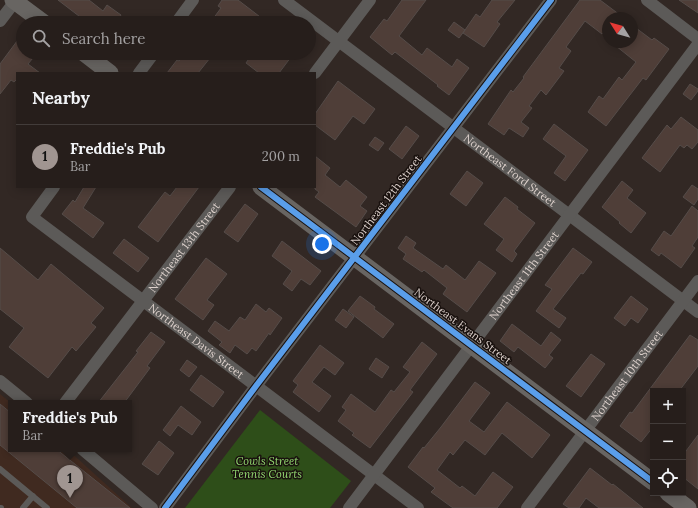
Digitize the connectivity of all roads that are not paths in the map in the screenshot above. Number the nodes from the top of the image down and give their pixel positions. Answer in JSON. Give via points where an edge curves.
{"nodes":[{"id":1,"x":15,"y":0,"type":"edge"},
{"id":2,"x":193,"y":0,"type":"edge"},
{"id":3,"x":284,"y":0,"type":"edge"},
{"id":4,"x":370,"y":0,"type":"edge"},
{"id":5,"x":551,"y":0,"type":"edge"},
{"id":6,"x":647,"y":0,"type":"edge"},
{"id":7,"x":35,"y":16,"type":"edge"},
{"id":8,"x":181,"y":16,"type":"edge"},
{"id":9,"x":305,"y":16,"type":"edge"},
{"id":10,"x":0,"y":21,"type":"edge"},
{"id":11,"x":316,"y":24,"type":"edge"},
{"id":12,"x":698,"y":39,"type":"edge"},
{"id":13,"x":339,"y":41,"type":"junction"},
{"id":14,"x":698,"y":44,"type":"edge"},
{"id":15,"x":93,"y":60,"type":"edge"},
{"id":16,"x":149,"y":60,"type":"edge"},
{"id":17,"x":109,"y":72,"type":"edge"},
{"id":18,"x":140,"y":72,"type":"edge"},
{"id":19,"x":316,"y":72,"type":"edge"},
{"id":20,"x":453,"y":127,"type":"junction"},
{"id":21,"x":53,"y":188,"type":"edge"},
{"id":22,"x":229,"y":188,"type":"edge"},
{"id":23,"x":262,"y":188,"type":"edge"},
{"id":24,"x":569,"y":215,"type":"junction"},
{"id":25,"x":355,"y":258,"type":"junction"},
{"id":26,"x":698,"y":281,"type":"edge"},
{"id":27,"x":142,"y":301,"type":"junction"},
{"id":28,"x":683,"y":301,"type":"junction"},
{"id":29,"x":698,"y":312,"type":"edge"},
{"id":30,"x":472,"y":346,"type":"junction"},
{"id":31,"x":0,"y":381,"type":"edge"},
{"id":32,"x":256,"y":386,"type":"junction"},
{"id":33,"x":23,"y":400,"type":"edge"},
{"id":34,"x":68,"y":400,"type":"edge"},
{"id":35,"x":585,"y":431,"type":"junction"},
{"id":36,"x":86,"y":452,"type":"edge"},
{"id":37,"x":0,"y":469,"type":"edge"},
{"id":38,"x":374,"y":475,"type":"junction"},
{"id":39,"x":650,"y":480,"type":"edge"},
{"id":40,"x":33,"y":496,"type":"junction"},
{"id":41,"x":672,"y":496,"type":"edge"},
{"id":42,"x":23,"y":508,"type":"edge"},
{"id":43,"x":47,"y":508,"type":"edge"},
{"id":44,"x":152,"y":508,"type":"edge"},
{"id":45,"x":165,"y":508,"type":"edge"},
{"id":46,"x":350,"y":508,"type":"edge"},
{"id":47,"x":418,"y":508,"type":"edge"},
{"id":48,"x":527,"y":508,"type":"edge"},
{"id":49,"x":688,"y":508,"type":"edge"}],
"edges":[{"from":1,"to":7,"type":"street"},
{"from":1,"to":10,"type":"street"},
{"from":2,"to":8,"type":"street"},
{"from":3,"to":9,"type":"street","name":"Northeast Ford Street"},
{"from":4,"to":13,"type":"street"},
{"from":5,"to":20,"type":"street","name":"Northeast 12th Street"},
{"from":6,"to":12,"type":"street"},
{"from":11,"to":13,"type":"street","name":"Northeast Ford Street"},
{"from":13,"to":19,"type":"street"},
{"from":13,"to":20,"type":"street","name":"Northeast Ford Street"},
{"from":14,"to":24,"type":"street","name":"Northeast 11th Street"},
{"from":15,"to":17,"type":"street"},
{"from":16,"to":18,"type":"street"},
{"from":20,"to":24,"type":"street","name":"Northeast Ford Street"},
{"from":20,"to":25,"type":"street","name":"Northeast 12th Street"},
{"from":21,"to":27,"type":"street","name":"Northeast Davis Street","via":[[32,217]]},
{"from":22,"to":27,"type":"street","name":"Northeast 13th Street"},
{"from":23,"to":25,"type":"street","name":"Northeast Evans Street"},
{"from":24,"to":28,"type":"street","name":"Northeast Ford Street"},
{"from":24,"to":30,"type":"street","name":"Northeast 11th Street"},
{"from":25,"to":30,"type":"street","name":"Northeast Evans Street"},
{"from":25,"to":32,"type":"street","name":"Northeast 12th Street"},
{"from":26,"to":28,"type":"street","name":"Northeast 10th Street"},
{"from":27,"to":32,"type":"street","name":"Northeast Davis Street"},
{"from":27,"to":34,"type":"street","name":"Northeast 13th Street"},
{"from":28,"to":29,"type":"street","name":"Northeast Ford Street"},
{"from":28,"to":35,"type":"street","name":"Northeast 10th Street"},
{"from":30,"to":35,"type":"street","name":"Northeast Evans Street"},
{"from":30,"to":38,"type":"street","name":"Northeast 11th Street"},
{"from":31,"to":33,"type":"street"},
{"from":32,"to":38,"type":"street","name":"Northeast Davis Street"},
{"from":32,"to":45,"type":"street","name":"Northeast 12th Street"},
{"from":35,"to":39,"type":"street","name":"Northeast Evans Street"},
{"from":35,"to":48,"type":"street","name":"Northeast 10th Street"},
{"from":36,"to":44,"type":"street"},
{"from":37,"to":40,"type":"lane"},
{"from":38,"to":46,"type":"street","name":"Northeast 11th Street"},
{"from":38,"to":47,"type":"street","name":"Northeast Davis Street"},
{"from":40,"to":42,"type":"lane"},
{"from":40,"to":43,"type":"lane"},
{"from":41,"to":49,"type":"street"}]}
